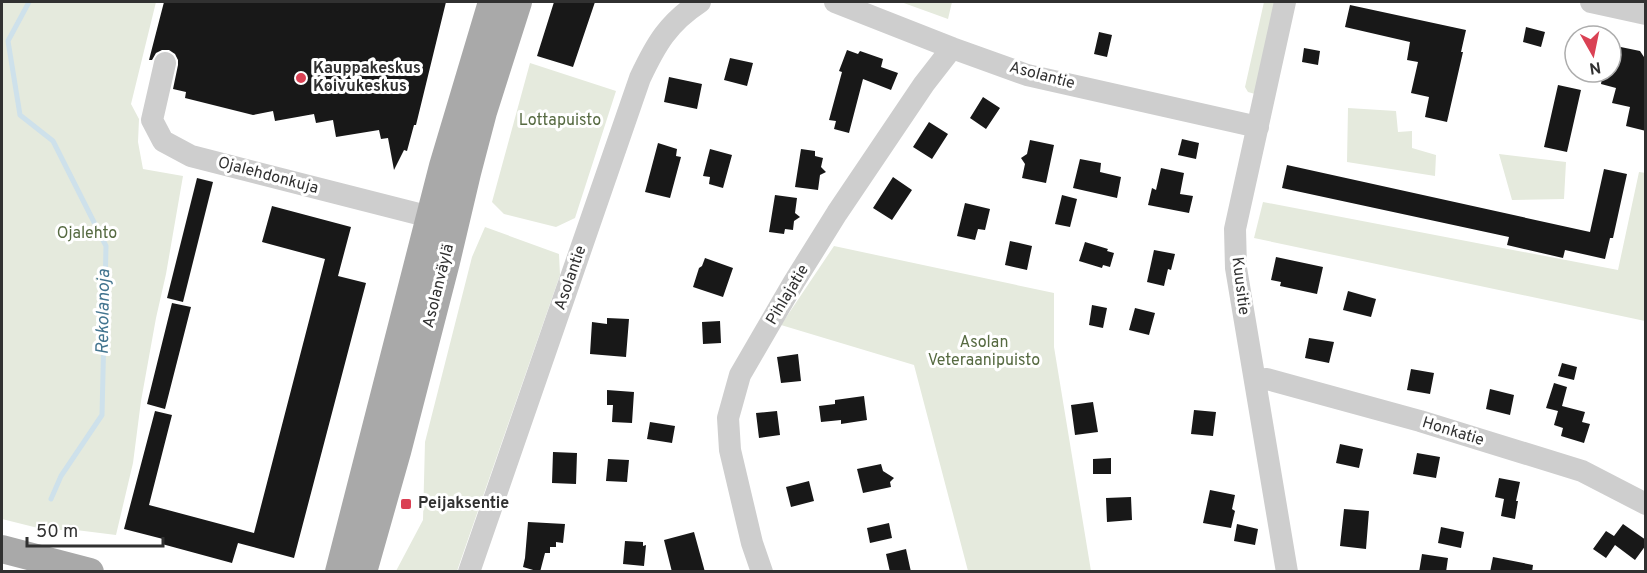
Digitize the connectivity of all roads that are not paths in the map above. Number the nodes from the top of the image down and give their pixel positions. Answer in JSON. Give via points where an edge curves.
{"nodes":[{"id":1,"x":492,"y":2,"type":"edge"},
{"id":2,"x":518,"y":2,"type":"edge"},
{"id":3,"x":700,"y":2,"type":"edge"},
{"id":4,"x":835,"y":2,"type":"edge"},
{"id":5,"x":1285,"y":2,"type":"edge"},
{"id":6,"x":1591,"y":2,"type":"edge"},
{"id":7,"x":1646,"y":14,"type":"edge"},
{"id":8,"x":951,"y":48,"type":"junction"},
{"id":9,"x":165,"y":63,"type":"dead end"},
{"id":10,"x":1258,"y":126,"type":"junction"},
{"id":11,"x":442,"y":220,"type":"junction"},
{"id":12,"x":1255,"y":380,"type":"junction"},
{"id":13,"x":1646,"y":504,"type":"edge"},
{"id":14,"x":2,"y":549,"type":"edge"},
{"id":15,"x":90,"y":572,"type":"edge"},
{"id":16,"x":339,"y":572,"type":"edge"},
{"id":17,"x":363,"y":572,"type":"edge"},
{"id":18,"x":469,"y":572,"type":"edge"},
{"id":19,"x":762,"y":572,"type":"edge"},
{"id":20,"x":1287,"y":572,"type":"edge"}],
"edges":[{"from":1,"to":11,"type":"main road","name":"Asolanväylä","via":[[443,166]]},
{"from":2,"to":11,"type":"main road","name":"Asolanväylä","via":[[483,112]]},
{"from":3,"to":18,"type":"street","name":"Asolantie","via":[[664,33],[640,78]]},
{"from":4,"to":8,"type":"street","name":"Asolantie"},
{"from":5,"to":10,"type":"street","name":"Kuusitie"},
{"from":6,"to":7,"type":"street"},
{"from":8,"to":10,"type":"street","name":"Asolantie","via":[[1027,75]]},
{"from":8,"to":19,"type":"street","name":"Pihlajatie","via":[[837,213],[740,375],[728,418],[730,450]]},
{"from":9,"to":11,"type":"street","name":"Ojalehdonkuja","via":[[152,120],[163,141],[191,156]]},
{"from":10,"to":12,"type":"street","name":"Kuusitie","via":[[1235,229],[1236,268]]},
{"from":11,"to":16,"type":"main road","name":"Asolanväylä"},
{"from":11,"to":17,"type":"main road","name":"Asolanväylä","via":[[399,441]]},
{"from":12,"to":13,"type":"street","name":"Honkatie","via":[[1267,379],[1396,414],[1582,471]]},
{"from":12,"to":20,"type":"street","name":"Kuusitie"},
{"from":14,"to":15,"type":"main road"}]}
